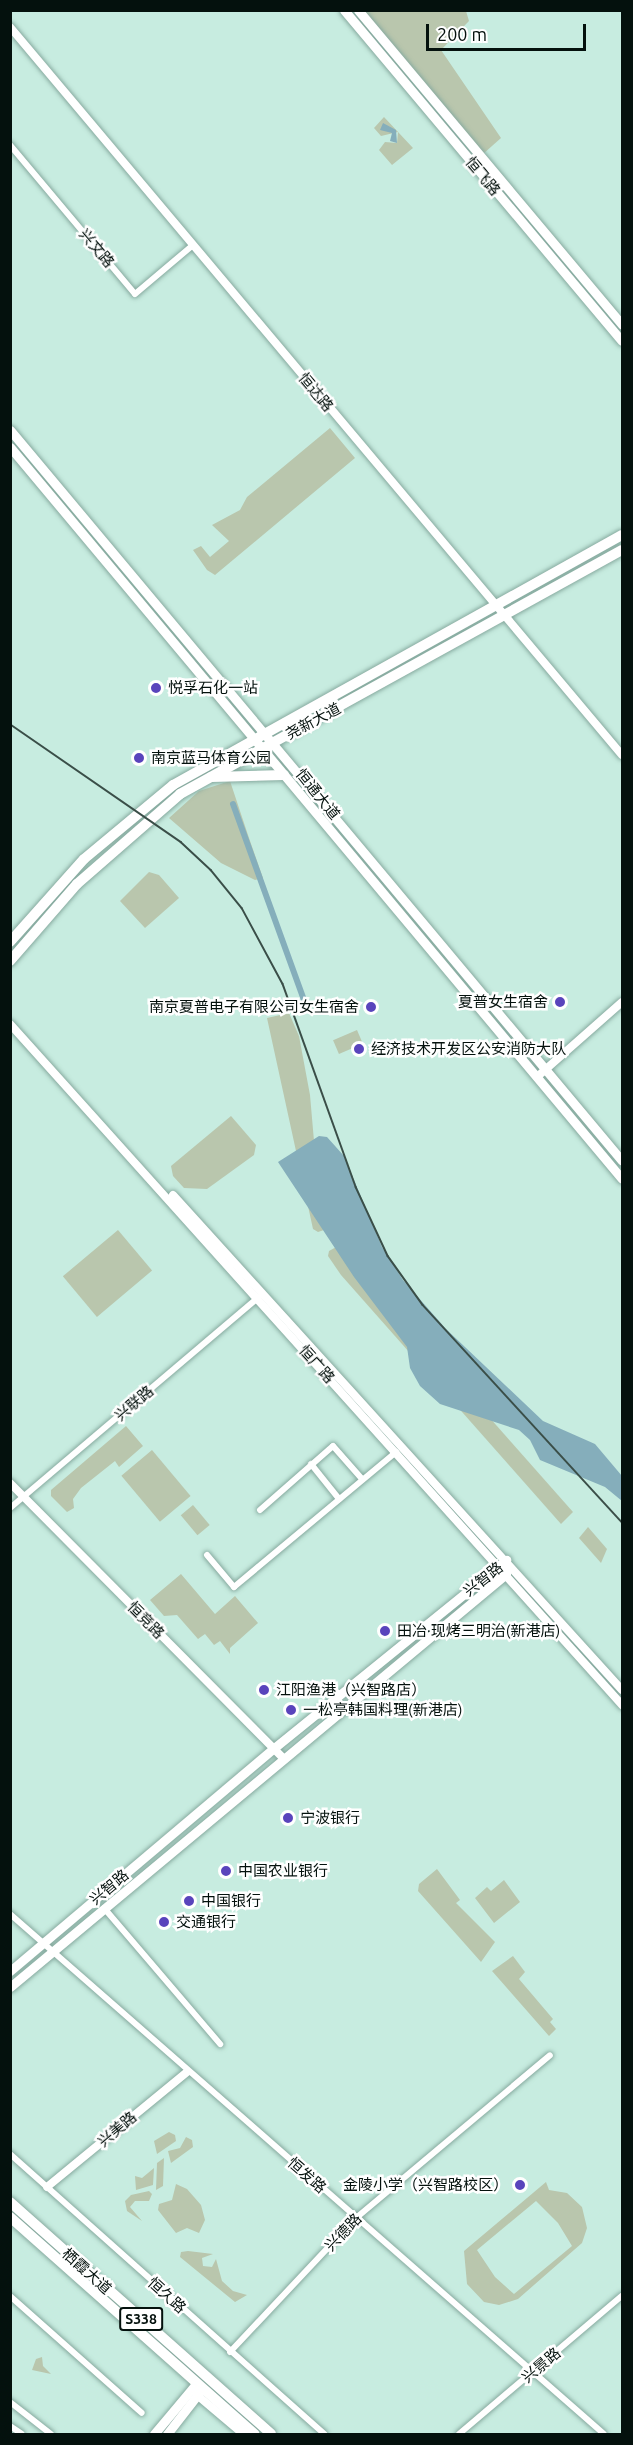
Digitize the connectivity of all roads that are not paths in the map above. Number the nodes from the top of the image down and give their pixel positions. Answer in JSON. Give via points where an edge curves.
{"nodes":[{"id":1,"x":344,"y":10,"type":"edge"},
{"id":2,"x":358,"y":10,"type":"edge"},
{"id":3,"x":10,"y":27,"type":"edge"},
{"id":4,"x":10,"y":145,"type":"edge"},
{"id":5,"x":193,"y":245,"type":"junction"},
{"id":6,"x":622,"y":325,"type":"edge"},
{"id":7,"x":622,"y":341,"type":"edge"},
{"id":8,"x":10,"y":430,"type":"edge"},
{"id":9,"x":10,"y":447,"type":"edge"},
{"id":10,"x":622,"y":535,"type":"edge"},
{"id":11,"x":622,"y":550,"type":"edge"},
{"id":12,"x":496,"y":605,"type":"junction"},
{"id":13,"x":505,"y":617,"type":"junction"},
{"id":14,"x":267,"y":732,"type":"junction"},
{"id":15,"x":255,"y":739,"type":"junction"},
{"id":16,"x":275,"y":742,"type":"junction"},
{"id":17,"x":262,"y":748,"type":"junction"},
{"id":18,"x":622,"y":755,"type":"edge"},
{"id":19,"x":284,"y":775,"type":"junction"},
{"id":20,"x":205,"y":778,"type":"junction"},
{"id":21,"x":10,"y":942,"type":"edge"},
{"id":22,"x":10,"y":961,"type":"edge"},
{"id":23,"x":622,"y":1002,"type":"edge"},
{"id":24,"x":10,"y":1017,"type":"edge"},
{"id":25,"x":10,"y":1024,"type":"edge"},
{"id":26,"x":545,"y":1069,"type":"junction"},
{"id":27,"x":537,"y":1077,"type":"junction"},
{"id":28,"x":622,"y":1161,"type":"edge"},
{"id":29,"x":622,"y":1179,"type":"edge"},
{"id":30,"x":258,"y":1298,"type":"junction"},
{"id":31,"x":396,"y":1452,"type":"junction"},
{"id":32,"x":311,"y":1464,"type":"junction"},
{"id":33,"x":362,"y":1479,"type":"junction"},
{"id":34,"x":10,"y":1483,"type":"edge"},
{"id":35,"x":24,"y":1497,"type":"junction"},
{"id":36,"x":339,"y":1499,"type":"junction"},
{"id":37,"x":10,"y":1508,"type":"edge"},
{"id":38,"x":260,"y":1510,"type":"dead end"},
{"id":39,"x":207,"y":1555,"type":"dead end"},
{"id":40,"x":502,"y":1563,"type":"junction"},
{"id":41,"x":506,"y":1574,"type":"junction"},
{"id":42,"x":622,"y":1690,"type":"edge"},
{"id":43,"x":622,"y":1705,"type":"edge"},
{"id":44,"x":274,"y":1748,"type":"junction"},
{"id":45,"x":282,"y":1757,"type":"junction"},
{"id":46,"x":104,"y":1908,"type":"junction"},
{"id":47,"x":10,"y":1914,"type":"edge"},
{"id":48,"x":43,"y":1943,"type":"junction"},
{"id":49,"x":51,"y":1953,"type":"junction"},
{"id":50,"x":10,"y":1971,"type":"edge"},
{"id":51,"x":10,"y":1987,"type":"edge"},
{"id":52,"x":220,"y":2044,"type":"dead end"},
{"id":53,"x":550,"y":2055,"type":"dead end"},
{"id":54,"x":187,"y":2072,"type":"junction"},
{"id":55,"x":10,"y":2154,"type":"edge"},
{"id":56,"x":47,"y":2187,"type":"junction"},
{"id":57,"x":10,"y":2202,"type":"edge"},
{"id":58,"x":10,"y":2217,"type":"edge"},
{"id":59,"x":356,"y":2218,"type":"junction"},
{"id":60,"x":10,"y":2296,"type":"edge"},
{"id":61,"x":622,"y":2296,"type":"edge"},
{"id":62,"x":230,"y":2352,"type":"junction"},
{"id":63,"x":533,"y":2372,"type":"junction"},
{"id":64,"x":198,"y":2389,"type":"junction"},
{"id":65,"x":10,"y":2402,"type":"edge"},
{"id":66,"x":142,"y":2413,"type":"dead end"},
{"id":67,"x":10,"y":2426,"type":"edge"},
{"id":68,"x":22,"y":2434,"type":"edge"},
{"id":69,"x":51,"y":2434,"type":"edge"},
{"id":70,"x":154,"y":2434,"type":"edge"},
{"id":71,"x":167,"y":2434,"type":"edge"},
{"id":72,"x":243,"y":2434,"type":"edge"},
{"id":73,"x":254,"y":2434,"type":"edge"},
{"id":74,"x":271,"y":2434,"type":"edge"},
{"id":75,"x":324,"y":2434,"type":"edge"},
{"id":76,"x":459,"y":2434,"type":"edge"},
{"id":77,"x":604,"y":2434,"type":"edge"}],
"edges":[{"from":1,"to":7,"type":"main road","name":"恒飞路"},
{"from":2,"to":6,"type":"main road","name":"恒飞路"},
{"from":3,"to":5,"type":"street","name":"恒达路"},
{"from":4,"to":5,"type":"street","name":"兴文路","via":[[135,294]]},
{"from":5,"to":12,"type":"street","name":"恒达路"},
{"from":8,"to":14,"type":"main road","name":"恒通大道"},
{"from":9,"to":15,"type":"main road","name":"恒通大道"},
{"from":10,"to":12,"type":"main road","name":"尧新大道"},
{"from":11,"to":13,"type":"main road","name":"尧新大道"},
{"from":12,"to":13,"type":"street","name":"恒达路"},
{"from":12,"to":14,"type":"main road","name":"尧新大道"},
{"from":13,"to":16,"type":"main road","name":"尧新大道"},
{"from":13,"to":18,"type":"street","name":"恒达路"},
{"from":14,"to":15,"type":"main road","name":"尧新大道"},
{"from":14,"to":16,"type":"main road","name":"恒通大道"},
{"from":15,"to":17,"type":"main road","name":"恒通大道"},
{"from":15,"to":21,"type":"main road","name":"尧新大道","via":[[173,784],[104,841],[68,875]]},
{"from":16,"to":17,"type":"main road","name":"尧新大道"},
{"from":16,"to":26,"type":"main road","name":"恒通大道"},
{"from":17,"to":19,"type":"main road","name":"恒通大道"},
{"from":17,"to":20,"type":"main road","name":"尧新大道"},
{"from":19,"to":20,"type":"main road"},
{"from":19,"to":27,"type":"main road","name":"恒通大道"},
{"from":20,"to":22,"type":"main road","name":"尧新大道","via":[[92,868]]},
{"from":23,"to":26,"type":"street"},
{"from":24,"to":40,"type":"street","name":"恒广路"},
{"from":25,"to":30,"type":"street","name":"恒广路"},
{"from":26,"to":27,"type":"street"},
{"from":26,"to":28,"type":"main road","name":"恒通大道"},
{"from":27,"to":29,"type":"main road","name":"恒通大道"},
{"from":30,"to":31,"type":"street","name":"恒广路"},
{"from":30,"to":35,"type":"street","name":"兴联路"},
{"from":31,"to":33,"type":"street"},
{"from":31,"to":40,"type":"street","name":"恒广路"},
{"from":32,"to":33,"type":"street","via":[[333,1446]]},
{"from":32,"to":36,"type":"street"},
{"from":32,"to":38,"type":"street"},
{"from":33,"to":36,"type":"street"},
{"from":34,"to":35,"type":"street","name":"恒竞路"},
{"from":35,"to":37,"type":"street","name":"兴联路"},
{"from":35,"to":44,"type":"street","name":"恒竞路"},
{"from":36,"to":39,"type":"street","via":[[234,1587]]},
{"from":40,"to":41,"type":"main road","name":"兴智路"},
{"from":40,"to":42,"type":"street","name":"恒广路"},
{"from":40,"to":44,"type":"main road","name":"兴智路"},
{"from":41,"to":43,"type":"street"},
{"from":41,"to":45,"type":"main road","name":"兴智路"},
{"from":44,"to":45,"type":"street","name":"恒竞路"},
{"from":44,"to":48,"type":"main road","name":"兴智路"},
{"from":45,"to":46,"type":"main road","name":"兴智路"},
{"from":46,"to":49,"type":"main road","name":"兴智路"},
{"from":46,"to":52,"type":"street"},
{"from":47,"to":48,"type":"street","name":"恒发路"},
{"from":48,"to":49,"type":"street","name":"恒发路"},
{"from":48,"to":50,"type":"main road","name":"兴智路"},
{"from":49,"to":51,"type":"main road","name":"兴智路"},
{"from":49,"to":54,"type":"street","name":"恒发路"},
{"from":53,"to":59,"type":"street","name":"兴德路"},
{"from":54,"to":56,"type":"street","name":"兴美路"},
{"from":54,"to":59,"type":"street","name":"恒发路"},
{"from":55,"to":56,"type":"street","name":"恒久路"},
{"from":56,"to":62,"type":"street","name":"恒久路"},
{"from":57,"to":74,"type":"main road","name":"栖霞大道","number":"S338"},
{"from":58,"to":64,"type":"main road","name":"栖霞大道","number":"S338"},
{"from":59,"to":62,"type":"street","name":"兴德路"},
{"from":59,"to":63,"type":"street","name":"恒发路"},
{"from":60,"to":66,"type":"street"},
{"from":61,"to":63,"type":"street","name":"兴景路"},
{"from":62,"to":75,"type":"street","name":"恒久路"},
{"from":63,"to":76,"type":"street","name":"兴景路"},
{"from":63,"to":77,"type":"street","name":"恒发路"},
{"from":64,"to":70,"type":"main road"},
{"from":64,"to":71,"type":"main road"},
{"from":64,"to":72,"type":"street"},
{"from":64,"to":73,"type":"main road","name":"栖霞大道","number":"S338"},
{"from":65,"to":69,"type":"street"},
{"from":67,"to":68,"type":"street"}]}
